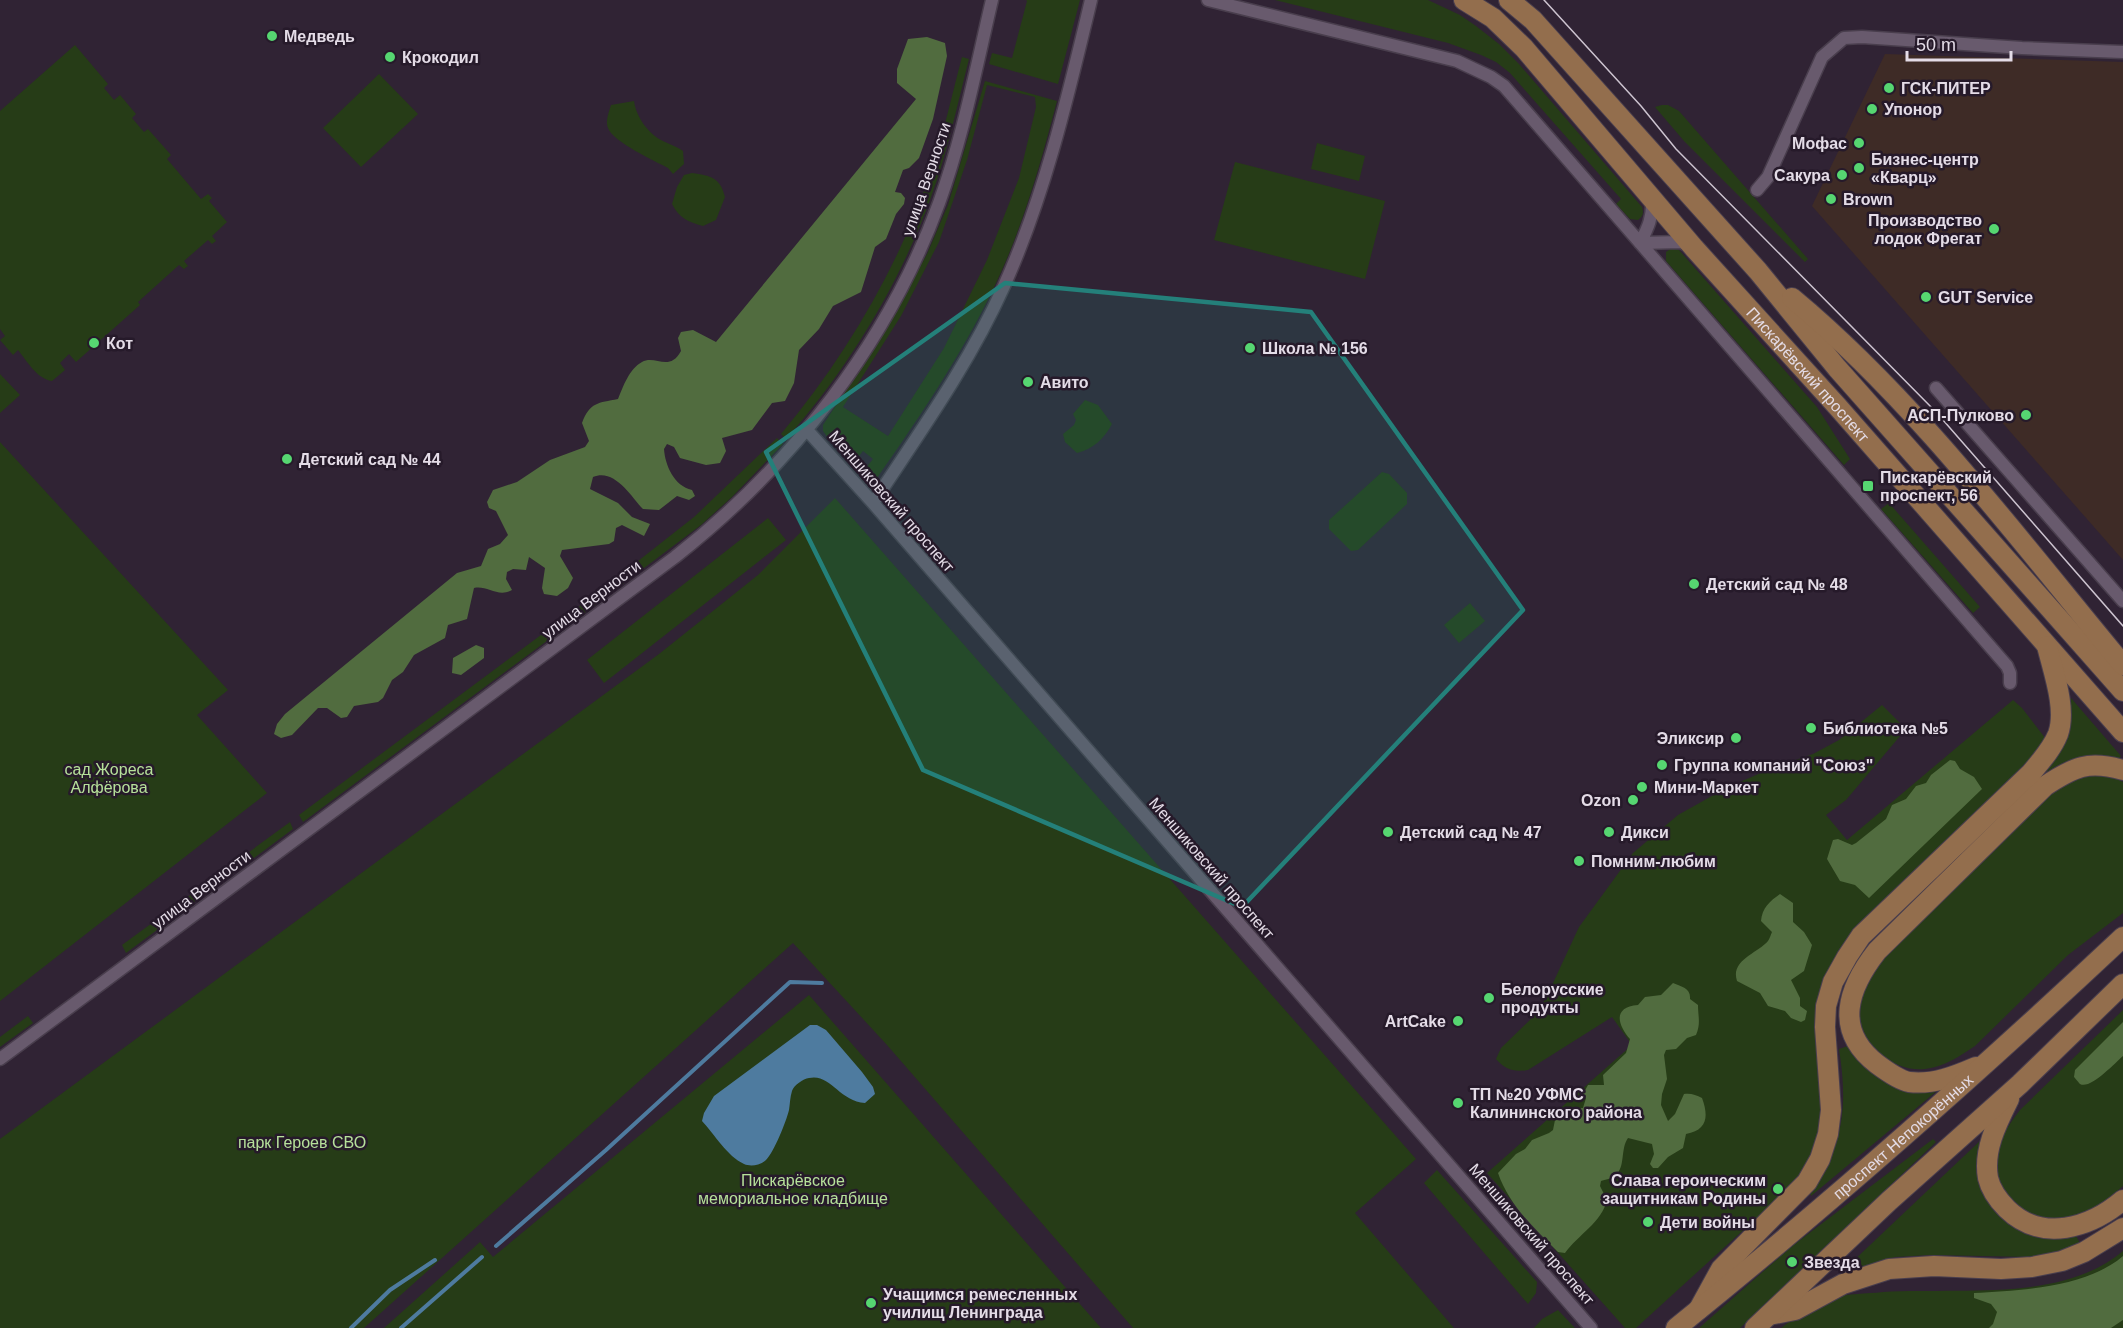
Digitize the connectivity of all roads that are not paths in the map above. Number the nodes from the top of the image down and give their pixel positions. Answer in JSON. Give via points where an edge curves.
{"nodes":[{"id":1,"x":992,"y":0,"type":"edge"},
{"id":2,"x":1091,"y":0,"type":"edge"},
{"id":3,"x":1208,"y":0,"type":"edge"},
{"id":4,"x":1464,"y":0,"type":"edge"},
{"id":5,"x":1509,"y":0,"type":"edge"},
{"id":6,"x":2123,"y":52,"type":"edge"},
{"id":7,"x":1757,"y":190,"type":"dead end"},
{"id":8,"x":1652,"y":200,"type":"junction"},
{"id":9,"x":1640,"y":243,"type":"junction"},
{"id":10,"x":1694,"y":248,"type":"junction"},
{"id":11,"x":1758,"y":271,"type":"junction"},
{"id":12,"x":1936,"y":388,"type":"dead end"},
{"id":13,"x":807,"y":430,"type":"junction"},
{"id":14,"x":873,"y":503,"type":"junction"},
{"id":15,"x":2123,"y":601,"type":"edge"},
{"id":16,"x":2047,"y":643,"type":"junction"},
{"id":17,"x":2123,"y":665,"type":"edge"},
{"id":18,"x":2010,"y":683,"type":"dead end"},
{"id":19,"x":2123,"y":691,"type":"edge"},
{"id":20,"x":2123,"y":732,"type":"edge"},
{"id":21,"x":2123,"y":770,"type":"edge"},
{"id":22,"x":2123,"y":937,"type":"edge"},
{"id":23,"x":2123,"y":984,"type":"edge"},
{"id":24,"x":0,"y":1059,"type":"edge"},
{"id":25,"x":1993,"y":1059,"type":"junction"},
{"id":26,"x":2017,"y":1087,"type":"junction"},
{"id":27,"x":2123,"y":1200,"type":"edge"},
{"id":28,"x":2123,"y":1228,"type":"edge"},
{"id":29,"x":1699,"y":1309,"type":"junction"},
{"id":30,"x":1762,"y":1322,"type":"edge"},
{"id":31,"x":1591,"y":1328,"type":"edge"},
{"id":32,"x":1676,"y":1328,"type":"edge"}],
"edges":[{"from":1,"to":13,"type":"street","name":"улица Верности","via":[[952,163],[926,235],[871,340]]},
{"from":2,"to":14,"type":"street","via":[[1035,208],[1004,286],[962,369]]},
{"from":3,"to":9,"type":"street","via":[[1457,61],[1491,77],[1526,110]]},
{"from":4,"to":8,"type":"main road","name":"Пискарёвский проспект","via":[[1493,18],[1524,48]]},
{"from":5,"to":11,"type":"main road","name":"Пискарёвский проспект","via":[[1533,20]]},
{"from":6,"to":7,"type":"street","via":[[1844,38],[1822,57],[1768,177]]},
{"from":8,"to":9,"type":"street","via":[[1653,212]]},
{"from":8,"to":10,"type":"main road","name":"Пискарёвский проспект"},
{"from":9,"to":10,"type":"street","via":[[1681,242]]},
{"from":9,"to":18,"type":"street","via":[[2007,666]]},
{"from":10,"to":16,"type":"main road","name":"Пискарёвский проспект"},
{"from":11,"to":17,"type":"main road","via":[[1862,360],[1967,476]]},
{"from":11,"to":19,"type":"main road","name":"Пискарёвский проспект","via":[[1845,377]]},
{"from":12,"to":15,"type":"street"},
{"from":13,"to":14,"type":"street","name":"Меншиковский проспект"},
{"from":13,"to":24,"type":"street","name":"улица Верности","via":[[738,504],[684,550]]},
{"from":14,"to":31,"type":"street","name":"Меншиковский проспект"},
{"from":16,"to":20,"type":"main road","name":"Пискарёвский проспект"},
{"from":16,"to":29,"type":"main road","via":[[2060,701],[2059,732],[2050,750],[2031,773],[1861,936],[1846,957],[1826,1006],[1831,1110],[1820,1159],[1807,1182],[1721,1269]]},
{"from":21,"to":25,"type":"main road","via":[[2092,765],[2071,769],[2045,786],[1861,971],[1848,1010],[1850,1027],[1861,1050],[1884,1070],[1908,1082],[1944,1080]]},
{"from":22,"to":25,"type":"main road","name":"проспект Непокорённых"},
{"from":23,"to":26,"type":"main road"},
{"from":25,"to":29,"type":"main road","name":"проспект Непокорённых"},
{"from":26,"to":27,"type":"main road","via":[[1993,1131],[1988,1156],[1988,1178],[1995,1196],[2009,1211],[2022,1221],[2054,1230],[2093,1220]]},
{"from":26,"to":30,"type":"main road"},
{"from":28,"to":30,"type":"main road","via":[[2084,1252],[2032,1267],[1889,1269],[1843,1284],[1795,1310]]},
{"from":29,"to":32,"type":"main road","name":"проспект Непокорённых"}]}
